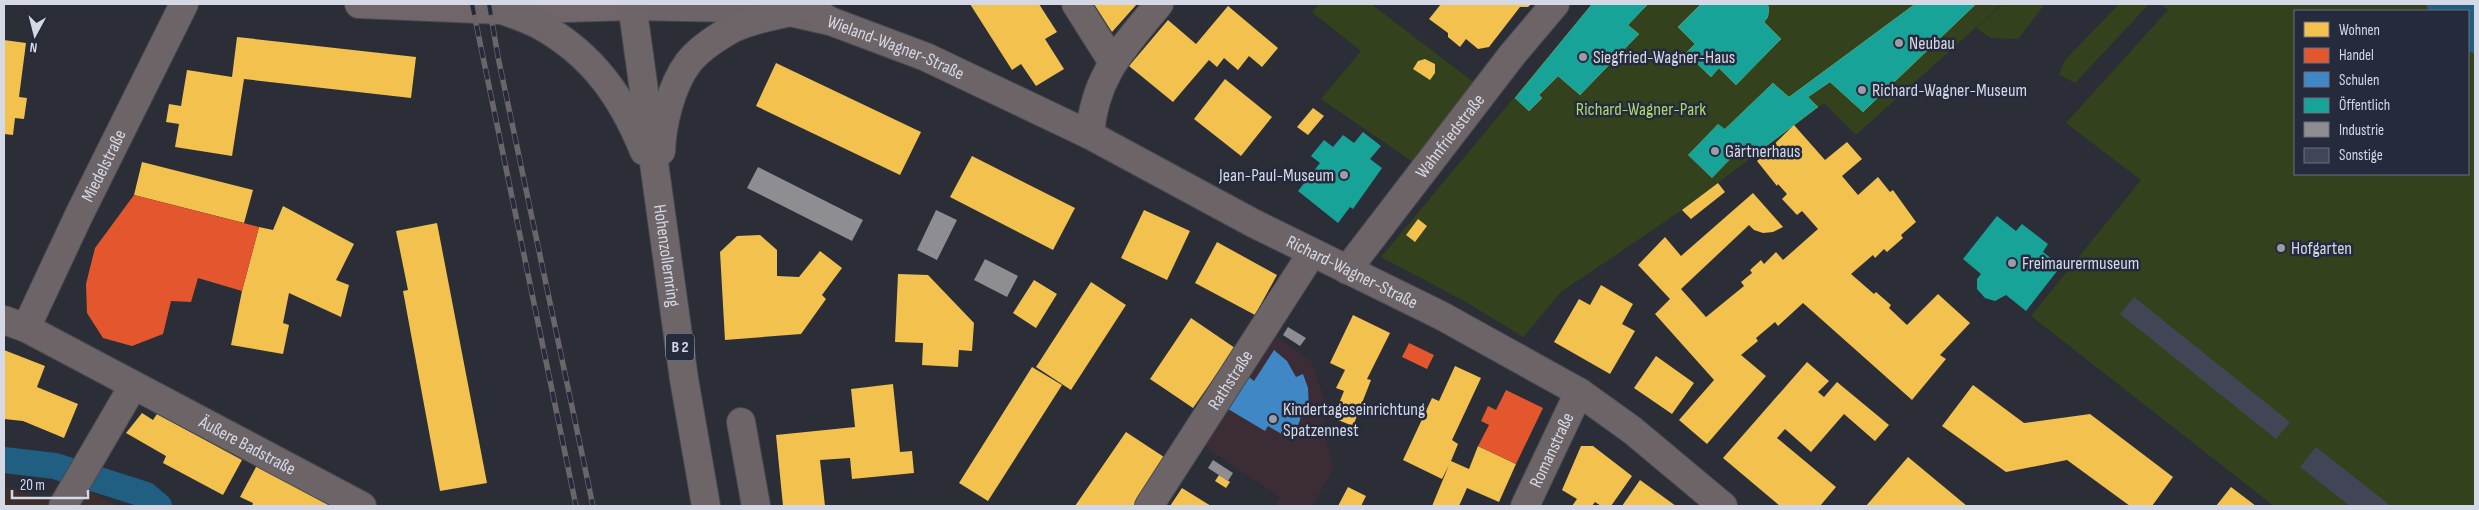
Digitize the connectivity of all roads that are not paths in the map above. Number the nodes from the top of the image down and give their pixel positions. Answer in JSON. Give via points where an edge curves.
{"nodes":[{"id":1,"x":184,"y":4,"type":"edge"},
{"id":2,"x":359,"y":4,"type":"edge"},
{"id":3,"x":1076,"y":4,"type":"edge"},
{"id":4,"x":1159,"y":4,"type":"edge"},
{"id":5,"x":1555,"y":4,"type":"edge"},
{"id":6,"x":632,"y":5,"type":"edge"},
{"id":7,"x":509,"y":7,"type":"edge"},
{"id":8,"x":795,"y":8,"type":"edge"},
{"id":9,"x":830,"y":21,"type":"joint"},
{"id":10,"x":1112,"y":61,"type":"junction"},
{"id":11,"x":1090,"y":136,"type":"junction"},
{"id":12,"x":658,"y":188,"type":"junction"},
{"id":13,"x":1312,"y":253,"type":"junction"},
{"id":14,"x":1347,"y":270,"type":"junction"},
{"id":15,"x":15,"y":324,"type":"edge"},
{"id":16,"x":133,"y":386,"type":"junction"},
{"id":17,"x":1579,"y":392,"type":"junction"},
{"id":18,"x":741,"y":422,"type":"dead end"},
{"id":19,"x":68,"y":498,"type":"edge"},
{"id":20,"x":362,"y":506,"type":"edge"},
{"id":21,"x":706,"y":506,"type":"edge"},
{"id":22,"x":756,"y":506,"type":"edge"},
{"id":23,"x":1149,"y":506,"type":"edge"},
{"id":24,"x":1525,"y":506,"type":"edge"},
{"id":25,"x":1723,"y":506,"type":"edge"}],
"edges":[{"from":1,"to":15,"type":"street","name":"Miedelstraße","via":[[79,215]]},
{"from":2,"to":7,"type":"main road"},
{"from":3,"to":10,"type":"street"},
{"from":4,"to":10,"type":"street"},
{"from":5,"to":14,"type":"street","name":"Wahnfriedstraße"},
{"from":6,"to":7,"type":"main road"},
{"from":6,"to":8,"type":"street"},
{"from":6,"to":12,"type":"main road","name":"Hohenzollernring","number":"B 2"},
{"from":7,"to":12,"type":"main road","via":[[540,24],[589,60],[611,88],[633,125]]},
{"from":8,"to":9,"type":"main road"},
{"from":8,"to":12,"type":"main road","via":[[731,29],[688,63],[668,112],[661,146]]},
{"from":9,"to":11,"type":"street","name":"Wieland-Wagner-Straße","via":[[926,57]]},
{"from":10,"to":11,"type":"street","via":[[1091,115]]},
{"from":11,"to":13,"type":"street","name":"Richard-Wagner-Straße"},
{"from":12,"to":21,"type":"main road","name":"Hohenzollernring","number":"B 2","via":[[684,379]]},
{"from":13,"to":14,"type":"street","name":"Richard-Wagner-Straße"},
{"from":13,"to":23,"type":"street","name":"Rathstraße"},
{"from":14,"to":17,"type":"street","name":"Richard-Wagner-Straße","via":[[1442,316]]},
{"from":15,"to":16,"type":"street","name":"Äußere Badstraße"},
{"from":16,"to":19,"type":"street"},
{"from":16,"to":20,"type":"street","name":"Äußere Badstraße"},
{"from":17,"to":24,"type":"street","name":"Romanstraße"},
{"from":17,"to":25,"type":"street","name":"Richard-Wagner-Straße","via":[[1632,430]]},
{"from":18,"to":22,"type":"street"}]}
